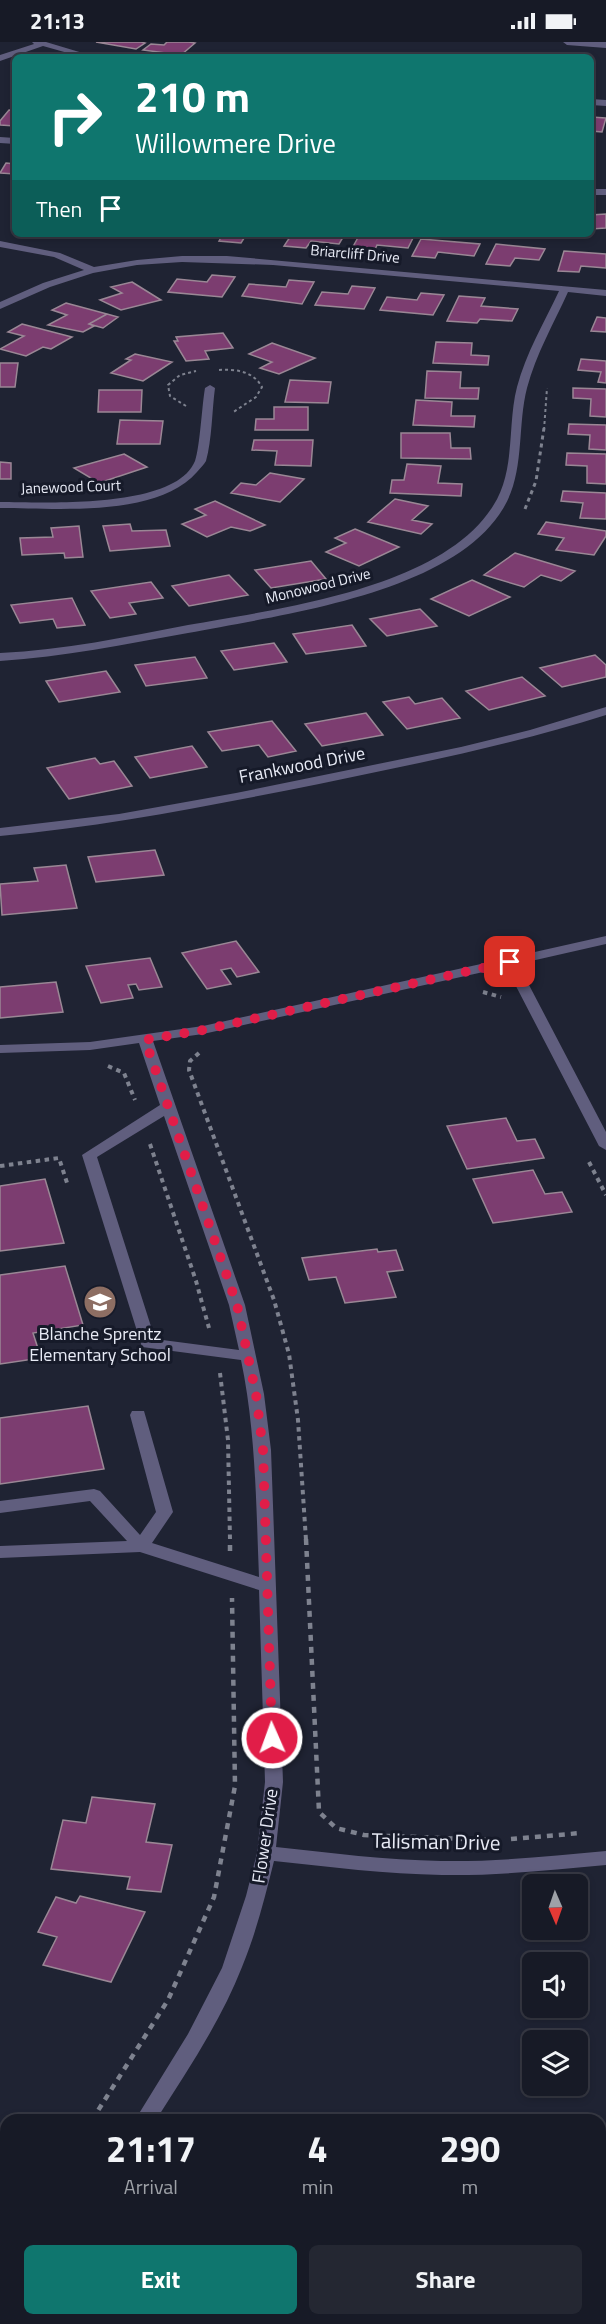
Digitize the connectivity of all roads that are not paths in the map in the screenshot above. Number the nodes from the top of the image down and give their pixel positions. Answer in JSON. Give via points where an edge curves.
{"nodes":[{"id":1,"x":567,"y":42,"type":"edge"},
{"id":2,"x":39,"y":43,"type":"edge"},
{"id":3,"x":606,"y":45,"type":"edge"},
{"id":4,"x":81,"y":54,"type":"edge"},
{"id":5,"x":0,"y":58,"type":"edge"},
{"id":6,"x":0,"y":244,"type":"edge"},
{"id":7,"x":92,"y":270,"type":"junction"},
{"id":8,"x":565,"y":289,"type":"junction"},
{"id":9,"x":606,"y":293,"type":"edge"},
{"id":10,"x":0,"y":306,"type":"edge"},
{"id":11,"x":210,"y":388,"type":"dead end"},
{"id":12,"x":0,"y":505,"type":"edge"},
{"id":13,"x":0,"y":657,"type":"edge"},
{"id":14,"x":606,"y":711,"type":"edge"},
{"id":15,"x":0,"y":832,"type":"edge"},
{"id":16,"x":606,"y":940,"type":"edge"},
{"id":17,"x":510,"y":962,"type":"junction"},
{"id":18,"x":145,"y":1040,"type":"junction"},
{"id":19,"x":0,"y":1049,"type":"edge"},
{"id":20,"x":168,"y":1107,"type":"junction"},
{"id":21,"x":606,"y":1146,"type":"edge"},
{"id":22,"x":248,"y":1356,"type":"junction"},
{"id":23,"x":138,"y":1415,"type":"dead end"},
{"id":24,"x":0,"y":1507,"type":"edge"},
{"id":25,"x":141,"y":1546,"type":"junction"},
{"id":26,"x":0,"y":1552,"type":"edge"},
{"id":27,"x":267,"y":1586,"type":"junction"},
{"id":28,"x":266,"y":1853,"type":"junction"},
{"id":29,"x":606,"y":1858,"type":"edge"},
{"id":30,"x":149,"y":2114,"type":"edge"}],
"edges":[{"from":1,"to":3,"type":"street"},
{"from":2,"to":4,"type":"street"},
{"from":2,"to":5,"type":"street"},
{"from":6,"to":7,"type":"street","via":[[57,255]]},
{"from":7,"to":8,"type":"street","name":"Briarcliff Drive","via":[[153,260],[224,258]]},
{"from":7,"to":10,"type":"street","name":"Briarcliff Drive","via":[[34,288]]},
{"from":8,"to":9,"type":"street","name":"Briarcliff Drive"},
{"from":8,"to":13,"type":"street","name":"Monowood Drive","via":[[528,370],[519,402],[511,479],[505,495],[475,534],[455,549],[386,584],[307,607],[79,650]]},
{"from":11,"to":12,"type":"street","name":"Janewood Court","via":[[200,462],[180,482],[155,494],[124,501]]},
{"from":14,"to":15,"type":"street","name":"Frankwood Drive","via":[[456,752],[150,814]]},
{"from":16,"to":17,"type":"street"},
{"from":17,"to":18,"type":"street"},
{"from":17,"to":21,"type":"street"},
{"from":18,"to":19,"type":"street"},
{"from":18,"to":20,"type":"street","name":"Flower Drive"},
{"from":20,"to":22,"type":"street","name":"Flower Drive","via":[[237,1305]]},
{"from":20,"to":22,"type":"street","via":[[89,1155],[144,1332],[148,1343]]},
{"from":22,"to":27,"type":"street","name":"Flower Drive","via":[[263,1450]]},
{"from":23,"to":25,"type":"street","via":[[165,1512]]},
{"from":24,"to":25,"type":"street","via":[[94,1495]]},
{"from":25,"to":26,"type":"street"},
{"from":25,"to":27,"type":"street"},
{"from":27,"to":28,"type":"street","name":"Flower Drive","via":[[274,1782]]},
{"from":28,"to":29,"type":"street","name":"Talisman Drive","via":[[441,1868]]},
{"from":28,"to":30,"type":"street","name":"Flower Drive","via":[[232,1968],[196,2039]]}]}
